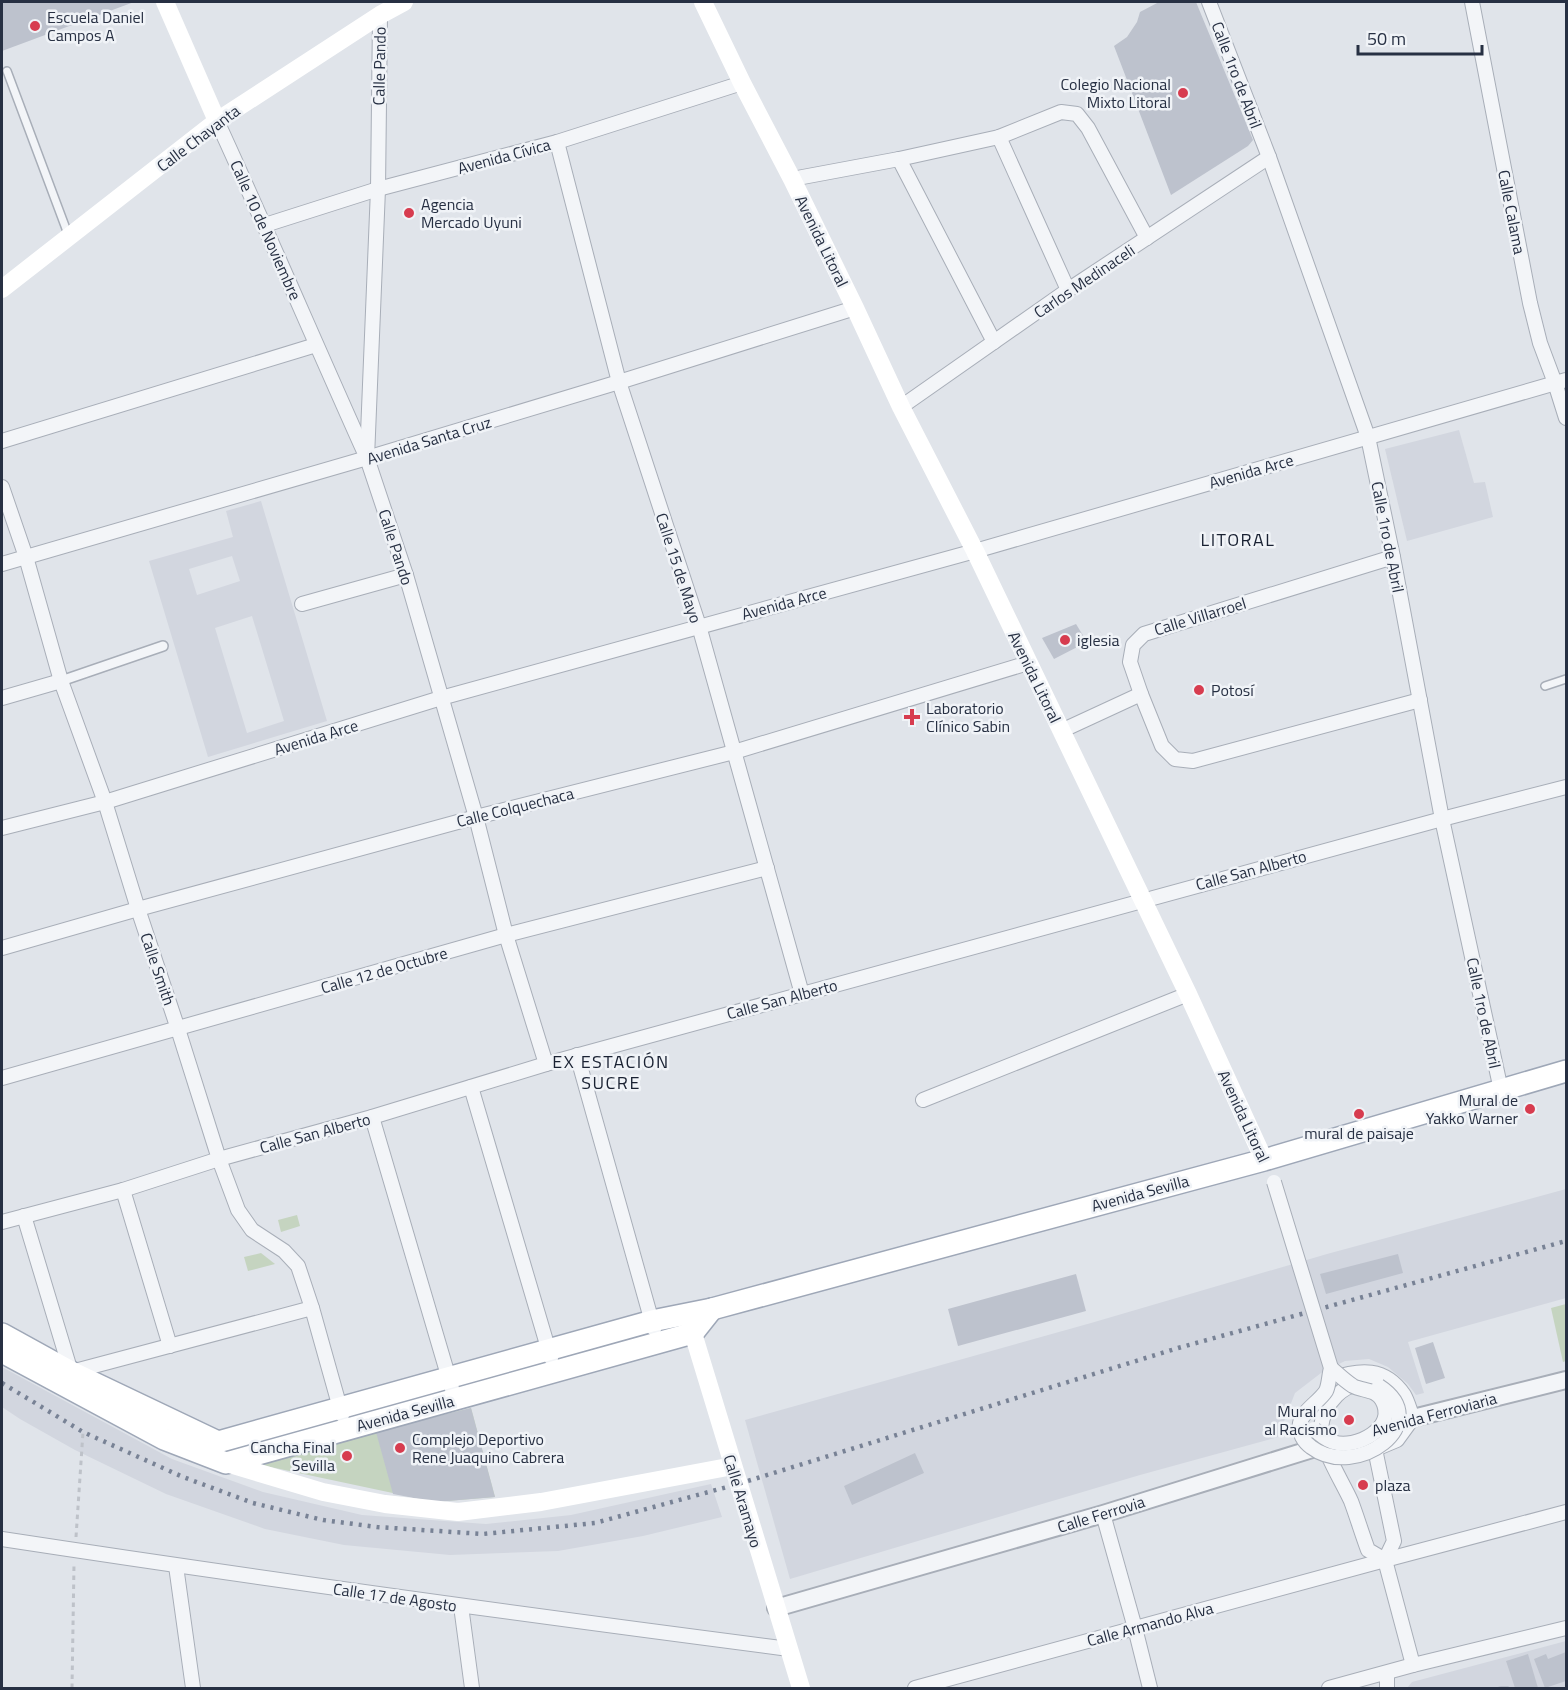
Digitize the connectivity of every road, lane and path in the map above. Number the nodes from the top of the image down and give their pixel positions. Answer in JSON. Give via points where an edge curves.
{"nodes":[{"id":1,"x":165,"y":2,"type":"edge"},
{"id":2,"x":404,"y":2,"type":"edge"},
{"id":3,"x":703,"y":2,"type":"edge"},
{"id":4,"x":1209,"y":2,"type":"edge"},
{"id":5,"x":1472,"y":2,"type":"edge"},
{"id":6,"x":380,"y":15,"type":"junction"},
{"id":7,"x":7,"y":71,"type":"dead end"},
{"id":8,"x":742,"y":83,"type":"junction"},
{"id":9,"x":217,"y":122,"type":"junction"},
{"id":10,"x":999,"y":137,"type":"junction"},
{"id":11,"x":557,"y":142,"type":"junction"},
{"id":12,"x":1269,"y":157,"type":"junction"},
{"id":13,"x":899,"y":159,"type":"junction"},
{"id":14,"x":792,"y":179,"type":"junction"},
{"id":15,"x":378,"y":189,"type":"junction"},
{"id":16,"x":265,"y":225,"type":"junction"},
{"id":17,"x":69,"y":237,"type":"junction"},
{"id":18,"x":1147,"y":238,"type":"junction"},
{"id":19,"x":2,"y":289,"type":"edge"},
{"id":20,"x":1068,"y":290,"type":"junction"},
{"id":21,"x":855,"y":308,"type":"junction"},
{"id":22,"x":994,"y":342,"type":"junction"},
{"id":23,"x":316,"y":345,"type":"junction"},
{"id":24,"x":1561,"y":381,"type":"edge"},
{"id":25,"x":619,"y":382,"type":"junction"},
{"id":26,"x":901,"y":407,"type":"junction"},
{"id":27,"x":1566,"y":418,"type":"edge"},
{"id":28,"x":1368,"y":437,"type":"junction"},
{"id":29,"x":2,"y":441,"type":"edge"},
{"id":30,"x":367,"y":459,"type":"junction"},
{"id":31,"x":2,"y":487,"type":"edge"},
{"id":32,"x":975,"y":551,"type":"junction"},
{"id":33,"x":1392,"y":556,"type":"junction"},
{"id":34,"x":26,"y":557,"type":"junction"},
{"id":35,"x":2,"y":564,"type":"edge"},
{"id":36,"x":406,"y":575,"type":"junction"},
{"id":37,"x":302,"y":604,"type":"dead end"},
{"id":38,"x":699,"y":626,"type":"junction"},
{"id":39,"x":163,"y":646,"type":"dead end"},
{"id":40,"x":1028,"y":663,"type":"junction"},
{"id":41,"x":1566,"y":679,"type":"edge"},
{"id":42,"x":62,"y":681,"type":"junction"},
{"id":43,"x":1545,"y":686,"type":"dead end"},
{"id":44,"x":1141,"y":694,"type":"junction"},
{"id":45,"x":2,"y":698,"type":"edge"},
{"id":46,"x":441,"y":698,"type":"junction"},
{"id":47,"x":1420,"y":700,"type":"junction"},
{"id":48,"x":1061,"y":731,"type":"junction"},
{"id":49,"x":734,"y":752,"type":"junction"},
{"id":50,"x":1566,"y":787,"type":"edge"},
{"id":51,"x":105,"y":802,"type":"junction"},
{"id":52,"x":476,"y":817,"type":"junction"},
{"id":53,"x":1442,"y":819,"type":"junction"},
{"id":54,"x":2,"y":828,"type":"edge"},
{"id":55,"x":767,"y":868,"type":"junction"},
{"id":56,"x":1143,"y":900,"type":"junction"},
{"id":57,"x":138,"y":909,"type":"junction"},
{"id":58,"x":506,"y":935,"type":"junction"},
{"id":59,"x":2,"y":948,"type":"edge"},
{"id":60,"x":802,"y":994,"type":"junction"},
{"id":61,"x":1188,"y":994,"type":"junction"},
{"id":62,"x":178,"y":1029,"type":"junction"},
{"id":63,"x":577,"y":1055,"type":"junction"},
{"id":64,"x":546,"y":1064,"type":"junction"},
{"id":65,"x":1566,"y":1071,"type":"edge"},
{"id":66,"x":2,"y":1078,"type":"edge"},
{"id":67,"x":471,"y":1087,"type":"junction"},
{"id":68,"x":1501,"y":1090,"type":"junction"},
{"id":69,"x":923,"y":1100,"type":"dead end"},
{"id":70,"x":372,"y":1117,"type":"junction"},
{"id":71,"x":219,"y":1159,"type":"junction"},
{"id":72,"x":1264,"y":1160,"type":"junction"},
{"id":73,"x":123,"y":1190,"type":"junction"},
{"id":74,"x":24,"y":1216,"type":"junction"},
{"id":75,"x":2,"y":1222,"type":"edge"},
{"id":76,"x":312,"y":1308,"type":"junction"},
{"id":77,"x":652,"y":1321,"type":"junction"},
{"id":78,"x":690,"y":1323,"type":"junction"},
{"id":79,"x":2,"y":1334,"type":"edge"},
{"id":80,"x":658,"y":1342,"type":"junction"},
{"id":81,"x":170,"y":1346,"type":"junction"},
{"id":82,"x":548,"y":1349,"type":"junction"},
{"id":83,"x":2,"y":1352,"type":"edge"},
{"id":84,"x":1331,"y":1368,"type":"junction"},
{"id":85,"x":555,"y":1371,"type":"junction"},
{"id":86,"x":71,"y":1372,"type":"junction"},
{"id":87,"x":448,"y":1376,"type":"junction"},
{"id":88,"x":1566,"y":1380,"type":"edge"},
{"id":89,"x":455,"y":1399,"type":"junction"},
{"id":90,"x":339,"y":1408,"type":"junction"},
{"id":91,"x":1413,"y":1418,"type":"junction"},
{"id":92,"x":346,"y":1429,"type":"junction"},
{"id":93,"x":83,"y":1432,"type":"dead end"},
{"id":94,"x":1324,"y":1445,"type":"junction"},
{"id":95,"x":1375,"y":1449,"type":"junction"},
{"id":96,"x":1304,"y":1453,"type":"junction"},
{"id":97,"x":1332,"y":1461,"type":"junction"},
{"id":98,"x":226,"y":1462,"type":"junction"},
{"id":99,"x":733,"y":1466,"type":"junction"},
{"id":100,"x":1566,"y":1512,"type":"edge"},
{"id":101,"x":1103,"y":1514,"type":"junction"},
{"id":102,"x":2,"y":1539,"type":"edge"},
{"id":103,"x":75,"y":1550,"type":"junction"},
{"id":104,"x":1384,"y":1560,"type":"junction"},
{"id":105,"x":176,"y":1566,"type":"junction"},
{"id":106,"x":461,"y":1606,"type":"junction"},
{"id":107,"x":776,"y":1608,"type":"junction"},
{"id":108,"x":1135,"y":1628,"type":"junction"},
{"id":109,"x":1566,"y":1628,"type":"edge"},
{"id":110,"x":789,"y":1649,"type":"junction"},
{"id":111,"x":1413,"y":1665,"type":"junction"},
{"id":112,"x":1387,"y":1673,"type":"junction"},
{"id":113,"x":72,"y":1689,"type":"edge"},
{"id":114,"x":193,"y":1689,"type":"edge"},
{"id":115,"x":472,"y":1689,"type":"edge"},
{"id":116,"x":801,"y":1689,"type":"edge"},
{"id":117,"x":915,"y":1689,"type":"edge"},
{"id":118,"x":1150,"y":1689,"type":"edge"},
{"id":119,"x":1329,"y":1689,"type":"edge"},
{"id":120,"x":1387,"y":1689,"type":"edge"}],
"edges":[{"from":1,"to":9,"type":"main road","name":"Calle 10 de Noviembre"},
{"from":2,"to":6,"type":"main road","name":"Calle Chayanta"},
{"from":3,"to":8,"type":"main road","name":"Avenida Litoral"},
{"from":4,"to":12,"type":"street","name":"Calle 1ro de Abril"},
{"from":5,"to":24,"type":"street","name":"Calle Calama","via":[[1530,303],[1540,343]]},
{"from":6,"to":9,"type":"main road","name":"Calle Chayanta"},
{"from":6,"to":15,"type":"street","name":"Calle Pando"},
{"from":7,"to":17,"type":"lane"},
{"from":8,"to":11,"type":"street","name":"Avenida Cívica"},
{"from":8,"to":14,"type":"main road","name":"Avenida Litoral"},
{"from":9,"to":16,"type":"street","name":"Calle 10 de Noviembre"},
{"from":9,"to":17,"type":"main road","name":"Calle Chayanta"},
{"from":10,"to":13,"type":"street"},
{"from":10,"to":18,"type":"street","via":[[1061,112],[1077,114]]},
{"from":10,"to":20,"type":"street"},
{"from":11,"to":15,"type":"street","name":"Avenida Cívica"},
{"from":11,"to":25,"type":"street","name":"Calle 15 de Mayo"},
{"from":12,"to":18,"type":"street","name":"Carlos Medinaceli"},
{"from":12,"to":28,"type":"street","name":"Calle 1ro de Abril"},
{"from":13,"to":14,"type":"street"},
{"from":13,"to":22,"type":"street"},
{"from":14,"to":21,"type":"main road","name":"Avenida Litoral"},
{"from":15,"to":16,"type":"street","name":"Avenida Cívica"},
{"from":15,"to":30,"type":"street","name":"Calle Pando"},
{"from":16,"to":23,"type":"street","name":"Calle 10 de Noviembre"},
{"from":17,"to":19,"type":"main road","name":"Calle Chayanta"},
{"from":18,"to":20,"type":"street","name":"Carlos Medinaceli"},
{"from":20,"to":22,"type":"street","name":"Carlos Medinaceli"},
{"from":21,"to":25,"type":"street","name":"Avenida Santa Cruz"},
{"from":21,"to":26,"type":"main road","name":"Avenida Litoral"},
{"from":22,"to":26,"type":"street","name":"Carlos Medinaceli"},
{"from":23,"to":29,"type":"street"},
{"from":23,"to":30,"type":"street","name":"Calle 10 de Noviembre"},
{"from":24,"to":27,"type":"street","name":"Calle Calama"},
{"from":24,"to":28,"type":"street","name":"Avenida Arce"},
{"from":25,"to":30,"type":"street","name":"Avenida Santa Cruz"},
{"from":25,"to":38,"type":"street","name":"Calle 15 de Mayo"},
{"from":26,"to":32,"type":"main road","name":"Avenida Litoral"},
{"from":28,"to":32,"type":"street","name":"Avenida Arce"},
{"from":28,"to":33,"type":"street","name":"Calle 1ro de Abril"},
{"from":30,"to":34,"type":"street","name":"Avenida Santa Cruz"},
{"from":30,"to":36,"type":"street","name":"Calle Pando"},
{"from":31,"to":34,"type":"street","name":"Calle Smith"},
{"from":32,"to":38,"type":"street","name":"Avenida Arce"},
{"from":32,"to":40,"type":"main road","name":"Avenida Litoral"},
{"from":33,"to":44,"type":"street","name":"Calle Villarroel","via":[[1144,634],[1132,645],[1130,662]]},
{"from":33,"to":47,"type":"street","name":"Calle 1ro de Abril"},
{"from":34,"to":35,"type":"street","name":"Avenida Santa Cruz"},
{"from":34,"to":42,"type":"street","name":"Calle Smith"},
{"from":36,"to":37,"type":"street"},
{"from":36,"to":46,"type":"street","name":"Calle Pando"},
{"from":38,"to":46,"type":"street","name":"Avenida Arce"},
{"from":38,"to":49,"type":"street","name":"Calle 15 de Mayo"},
{"from":39,"to":42,"type":"street"},
{"from":40,"to":48,"type":"main road","name":"Avenida Litoral"},
{"from":40,"to":49,"type":"street","name":"Calle Colquechaca"},
{"from":41,"to":43,"type":"lane"},
{"from":42,"to":45,"type":"street"},
{"from":42,"to":51,"type":"street","name":"Calle Smith"},
{"from":44,"to":47,"type":"street","name":"Calle Villarroel","via":[[1162,746],[1175,759],[1193,761]]},
{"from":44,"to":48,"type":"street"},
{"from":46,"to":51,"type":"street","name":"Avenida Arce"},
{"from":46,"to":52,"type":"street","name":"Calle Pando"},
{"from":47,"to":53,"type":"street","name":"Calle 1ro de Abril"},
{"from":48,"to":56,"type":"main road","name":"Avenida Litoral"},
{"from":49,"to":52,"type":"street","name":"Calle Colquechaca"},
{"from":49,"to":55,"type":"street","name":"Calle 15 de Mayo"},
{"from":50,"to":53,"type":"street","name":"Calle San Alberto"},
{"from":51,"to":54,"type":"street","name":"Avenida Arce"},
{"from":51,"to":57,"type":"street","name":"Calle Smith"},
{"from":52,"to":57,"type":"street","name":"Calle Colquechaca"},
{"from":52,"to":58,"type":"street","name":"Calle Pando"},
{"from":53,"to":56,"type":"street","name":"Calle San Alberto"},
{"from":53,"to":68,"type":"street","name":"Calle 1ro de Abril"},
{"from":55,"to":58,"type":"street","name":"Calle 12 de Octubre"},
{"from":55,"to":60,"type":"street","name":"Calle 15 de Mayo"},
{"from":56,"to":60,"type":"street","name":"Calle San Alberto"},
{"from":56,"to":61,"type":"main road","name":"Avenida Litoral"},
{"from":57,"to":59,"type":"street","name":"Calle Colquechaca"},
{"from":57,"to":62,"type":"street","name":"Calle Smith"},
{"from":58,"to":62,"type":"street","name":"Calle 12 de Octubre"},
{"from":58,"to":64,"type":"street","name":"Calle Pando"},
{"from":60,"to":63,"type":"street","name":"Calle San Alberto"},
{"from":61,"to":69,"type":"street"},
{"from":61,"to":72,"type":"main road","name":"Avenida Litoral"},
{"from":62,"to":66,"type":"street","name":"Calle 12 de Octubre"},
{"from":62,"to":71,"type":"street","name":"Calle Smith"},
{"from":63,"to":64,"type":"street","name":"Calle San Alberto"},
{"from":63,"to":77,"type":"street"},
{"from":64,"to":67,"type":"street","name":"Calle San Alberto"},
{"from":65,"to":68,"type":"main road","name":"Avenida Sevilla"},
{"from":67,"to":70,"type":"street","name":"Calle San Alberto"},
{"from":67,"to":82,"type":"street"},
{"from":68,"to":72,"type":"main road","name":"Avenida Sevilla"},
{"from":70,"to":71,"type":"street","name":"Calle San Alberto"},
{"from":70,"to":87,"type":"street"},
{"from":71,"to":73,"type":"street","name":"Calle San Alberto"},
{"from":71,"to":76,"type":"street","name":"Calle Smith","via":[[238,1210],[252,1230],[284,1251],[298,1266]]},
{"from":72,"to":78,"type":"main road","name":"Avenida Sevilla","via":[[712,1309]]},
{"from":72,"to":84,"type":"street","name":"Avenida Litoral","bridge":true},
{"from":73,"to":74,"type":"street","name":"Calle San Alberto"},
{"from":73,"to":81,"type":"street"},
{"from":74,"to":75,"type":"street","name":"Calle San Alberto"},
{"from":74,"to":86,"type":"street"},
{"from":76,"to":81,"type":"street"},
{"from":76,"to":90,"type":"street","name":"Calle Smith"},
{"from":77,"to":78,"type":"main road","name":"Avenida Sevilla"},
{"from":77,"to":80,"type":"street"},
{"from":77,"to":82,"type":"main road","name":"Avenida Sevilla"},
{"from":78,"to":80,"type":"main road","name":"Avenida Sevilla"},
{"from":78,"to":99,"type":"main road","name":"Calle Aramayo"},
{"from":79,"to":86,"type":"main road","name":"Avenida Sevilla"},
{"from":80,"to":85,"type":"main road","name":"Avenida Sevilla"},
{"from":81,"to":86,"type":"street"},
{"from":82,"to":85,"type":"street"},
{"from":82,"to":87,"type":"main road","name":"Avenida Sevilla"},
{"from":83,"to":98,"type":"main road","via":[[164,1439]]},
{"from":84,"to":91,"type":"street","bridge":true,"via":[[1354,1387],[1372,1392],[1382,1400],[1384,1419],[1380,1429],[1351,1442],[1335,1443],[1321,1436],[1307,1414],[1311,1403],[1331,1379],[1347,1374],[1367,1371],[1383,1375],[1405,1396]]},
{"from":84,"to":94,"type":"street","bridge":true,"via":[[1326,1390],[1300,1423],[1305,1443],[1332,1456],[1362,1456],[1394,1433],[1399,1419],[1390,1393],[1379,1386],[1364,1383],[1344,1388],[1324,1413]]},
{"from":85,"to":89,"type":"main road","name":"Avenida Sevilla"},
{"from":86,"to":90,"type":"main road","name":"Avenida Sevilla","via":[[218,1442]]},
{"from":87,"to":89,"type":"street"},
{"from":87,"to":90,"type":"main road","name":"Avenida Sevilla"},
{"from":88,"to":91,"type":"street","name":"Avenida Ferroviaria"},
{"from":89,"to":92,"type":"main road","name":"Avenida Sevilla"},
{"from":90,"to":92,"type":"street","name":"Calle Smith"},
{"from":91,"to":94,"type":"street","name":"Avenida Ferroviaria"},
{"from":91,"to":95,"type":"street","via":[[1397,1440]]},
{"from":92,"to":98,"type":"main road","name":"Avenida Sevilla"},
{"from":93,"to":103,"type":"path"},
{"from":94,"to":96,"type":"street","name":"Avenida Ferroviaria"},
{"from":94,"to":97,"type":"street"},
{"from":95,"to":97,"type":"street"},
{"from":95,"to":104,"type":"street","via":[[1394,1541]]},
{"from":96,"to":97,"type":"street"},
{"from":96,"to":101,"type":"street","name":"Calle Ferrovia"},
{"from":97,"to":104,"type":"street","via":[[1368,1550]]},
{"from":98,"to":99,"type":"main road","via":[[323,1492],[458,1512],[541,1502]]},
{"from":99,"to":107,"type":"main road","name":"Calle Aramayo"},
{"from":100,"to":104,"type":"street","name":"Calle Armando Alva"},
{"from":101,"to":107,"type":"street","name":"Calle Ferrovia"},
{"from":101,"to":108,"type":"street"},
{"from":102,"to":103,"type":"street","name":"Calle 17 de Agosto"},
{"from":103,"to":105,"type":"street","name":"Calle 17 de Agosto"},
{"from":103,"to":113,"type":"path"},
{"from":104,"to":108,"type":"street","name":"Calle Armando Alva"},
{"from":104,"to":111,"type":"street"},
{"from":105,"to":106,"type":"street","name":"Calle 17 de Agosto"},
{"from":105,"to":114,"type":"street"},
{"from":106,"to":110,"type":"street","name":"Calle 17 de Agosto"},
{"from":106,"to":115,"type":"street"},
{"from":107,"to":110,"type":"main road","name":"Calle Aramayo"},
{"from":108,"to":117,"type":"street","name":"Calle Armando Alva"},
{"from":108,"to":118,"type":"street"},
{"from":109,"to":111,"type":"street"},
{"from":110,"to":116,"type":"main road","name":"Calle Aramayo"},
{"from":111,"to":112,"type":"street"},
{"from":112,"to":119,"type":"street"},
{"from":112,"to":120,"type":"street"}]}
